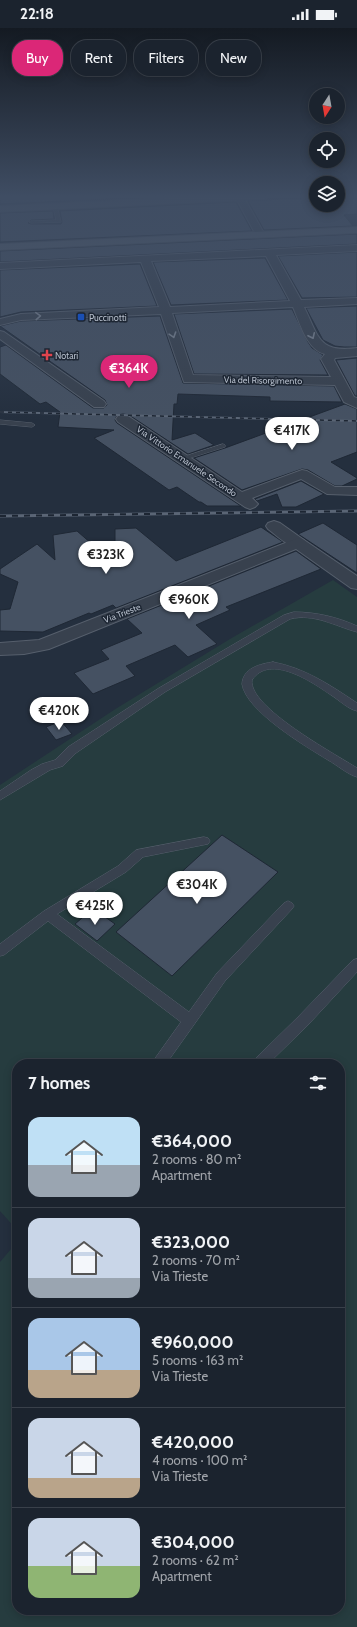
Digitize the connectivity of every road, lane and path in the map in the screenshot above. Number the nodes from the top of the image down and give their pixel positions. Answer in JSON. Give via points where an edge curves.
{"nodes":[{"id":1,"x":150,"y":271,"type":"edge"},
{"id":2,"x":279,"y":271,"type":"edge"},
{"id":3,"x":357,"y":301,"type":"edge"},
{"id":4,"x":297,"y":304,"type":"junction"},
{"id":5,"x":165,"y":310,"type":"junction"},
{"id":6,"x":0,"y":322,"type":"edge"},
{"id":7,"x":0,"y":334,"type":"edge"},
{"id":8,"x":357,"y":352,"type":"edge"},
{"id":9,"x":340,"y":353,"type":"junction"},
{"id":10,"x":339,"y":381,"type":"junction"},
{"id":11,"x":99,"y":404,"type":"dead end"},
{"id":12,"x":357,"y":404,"type":"edge"},
{"id":13,"x":123,"y":419,"type":"dead end"},
{"id":14,"x":0,"y":422,"type":"edge"},
{"id":15,"x":32,"y":425,"type":"dead end"},
{"id":16,"x":223,"y":446,"type":"dead end"},
{"id":17,"x":184,"y":458,"type":"junction"},
{"id":18,"x":357,"y":491,"type":"edge"},
{"id":19,"x":274,"y":526,"type":"dead end"},
{"id":20,"x":298,"y":543,"type":"junction"},
{"id":21,"x":357,"y":584,"type":"edge"},
{"id":22,"x":357,"y":629,"type":"edge"},
{"id":23,"x":57,"y":638,"type":"junction"},
{"id":24,"x":0,"y":640,"type":"edge"},
{"id":25,"x":0,"y":649,"type":"edge"},
{"id":26,"x":357,"y":708,"type":"edge"},
{"id":27,"x":357,"y":773,"type":"edge"},
{"id":28,"x":0,"y":796,"type":"edge"},
{"id":29,"x":204,"y":841,"type":"dead end"},
{"id":30,"x":288,"y":906,"type":"dead end"},
{"id":31,"x":48,"y":914,"type":"junction"},
{"id":32,"x":0,"y":951,"type":"edge"},
{"id":33,"x":357,"y":964,"type":"edge"},
{"id":34,"x":190,"y":1022,"type":"junction"},
{"id":35,"x":162,"y":1059,"type":"edge"},
{"id":36,"x":264,"y":1059,"type":"edge"}],
"edges":[{"from":1,"to":5,"type":"street"},
{"from":2,"to":4,"type":"street"},
{"from":3,"to":4,"type":"street"},
{"from":4,"to":5,"type":"street"},
{"from":4,"to":9,"type":"street","one_way":true,"via":[[317,345],[326,351]]},
{"from":6,"to":5,"type":"street","one_way":true,"via":[[21,317]]},
{"from":5,"to":10,"type":"street","name":"Via del Risorgimento","one_way":true,"via":[[188,378]]},
{"from":7,"to":11,"type":"street"},
{"from":8,"to":9,"type":"street"},
{"from":9,"to":10,"type":"street","via":[[330,355],[327,359]]},
{"from":10,"to":12,"type":"street","via":[[350,401]]},
{"from":13,"to":17,"type":"street","name":"Via Vittorio Emanuele Secondo"},
{"from":14,"to":15,"type":"lane"},
{"from":16,"to":17,"type":"lane"},
{"from":17,"to":18,"type":"street","name":"Via Vittorio Emanuele Secondo","via":[[245,501],[302,474],[332,491]]},
{"from":19,"to":20,"type":"street"},
{"from":20,"to":21,"type":"street"},
{"from":20,"to":23,"type":"street","name":"Via Trieste"},
{"from":22,"to":28,"type":"lane","via":[[313,616],[287,617],[162,690],[72,750],[59,763],[35,773]]},
{"from":23,"to":24,"type":"street","name":"Via Trieste"},
{"from":23,"to":25,"type":"street","name":"Via Trieste","via":[[43,645]]},
{"from":26,"to":27,"type":"lane","via":[[314,680],[285,667],[270,666],[256,670],[246,684],[254,699],[275,718]]},
{"from":29,"to":31,"type":"lane","via":[[140,853],[122,869]]},
{"from":30,"to":34,"type":"lane","via":[[221,977]]},
{"from":31,"to":32,"type":"lane"},
{"from":31,"to":34,"type":"lane"},
{"from":33,"to":36,"type":"lane"},
{"from":34,"to":35,"type":"lane"}]}
